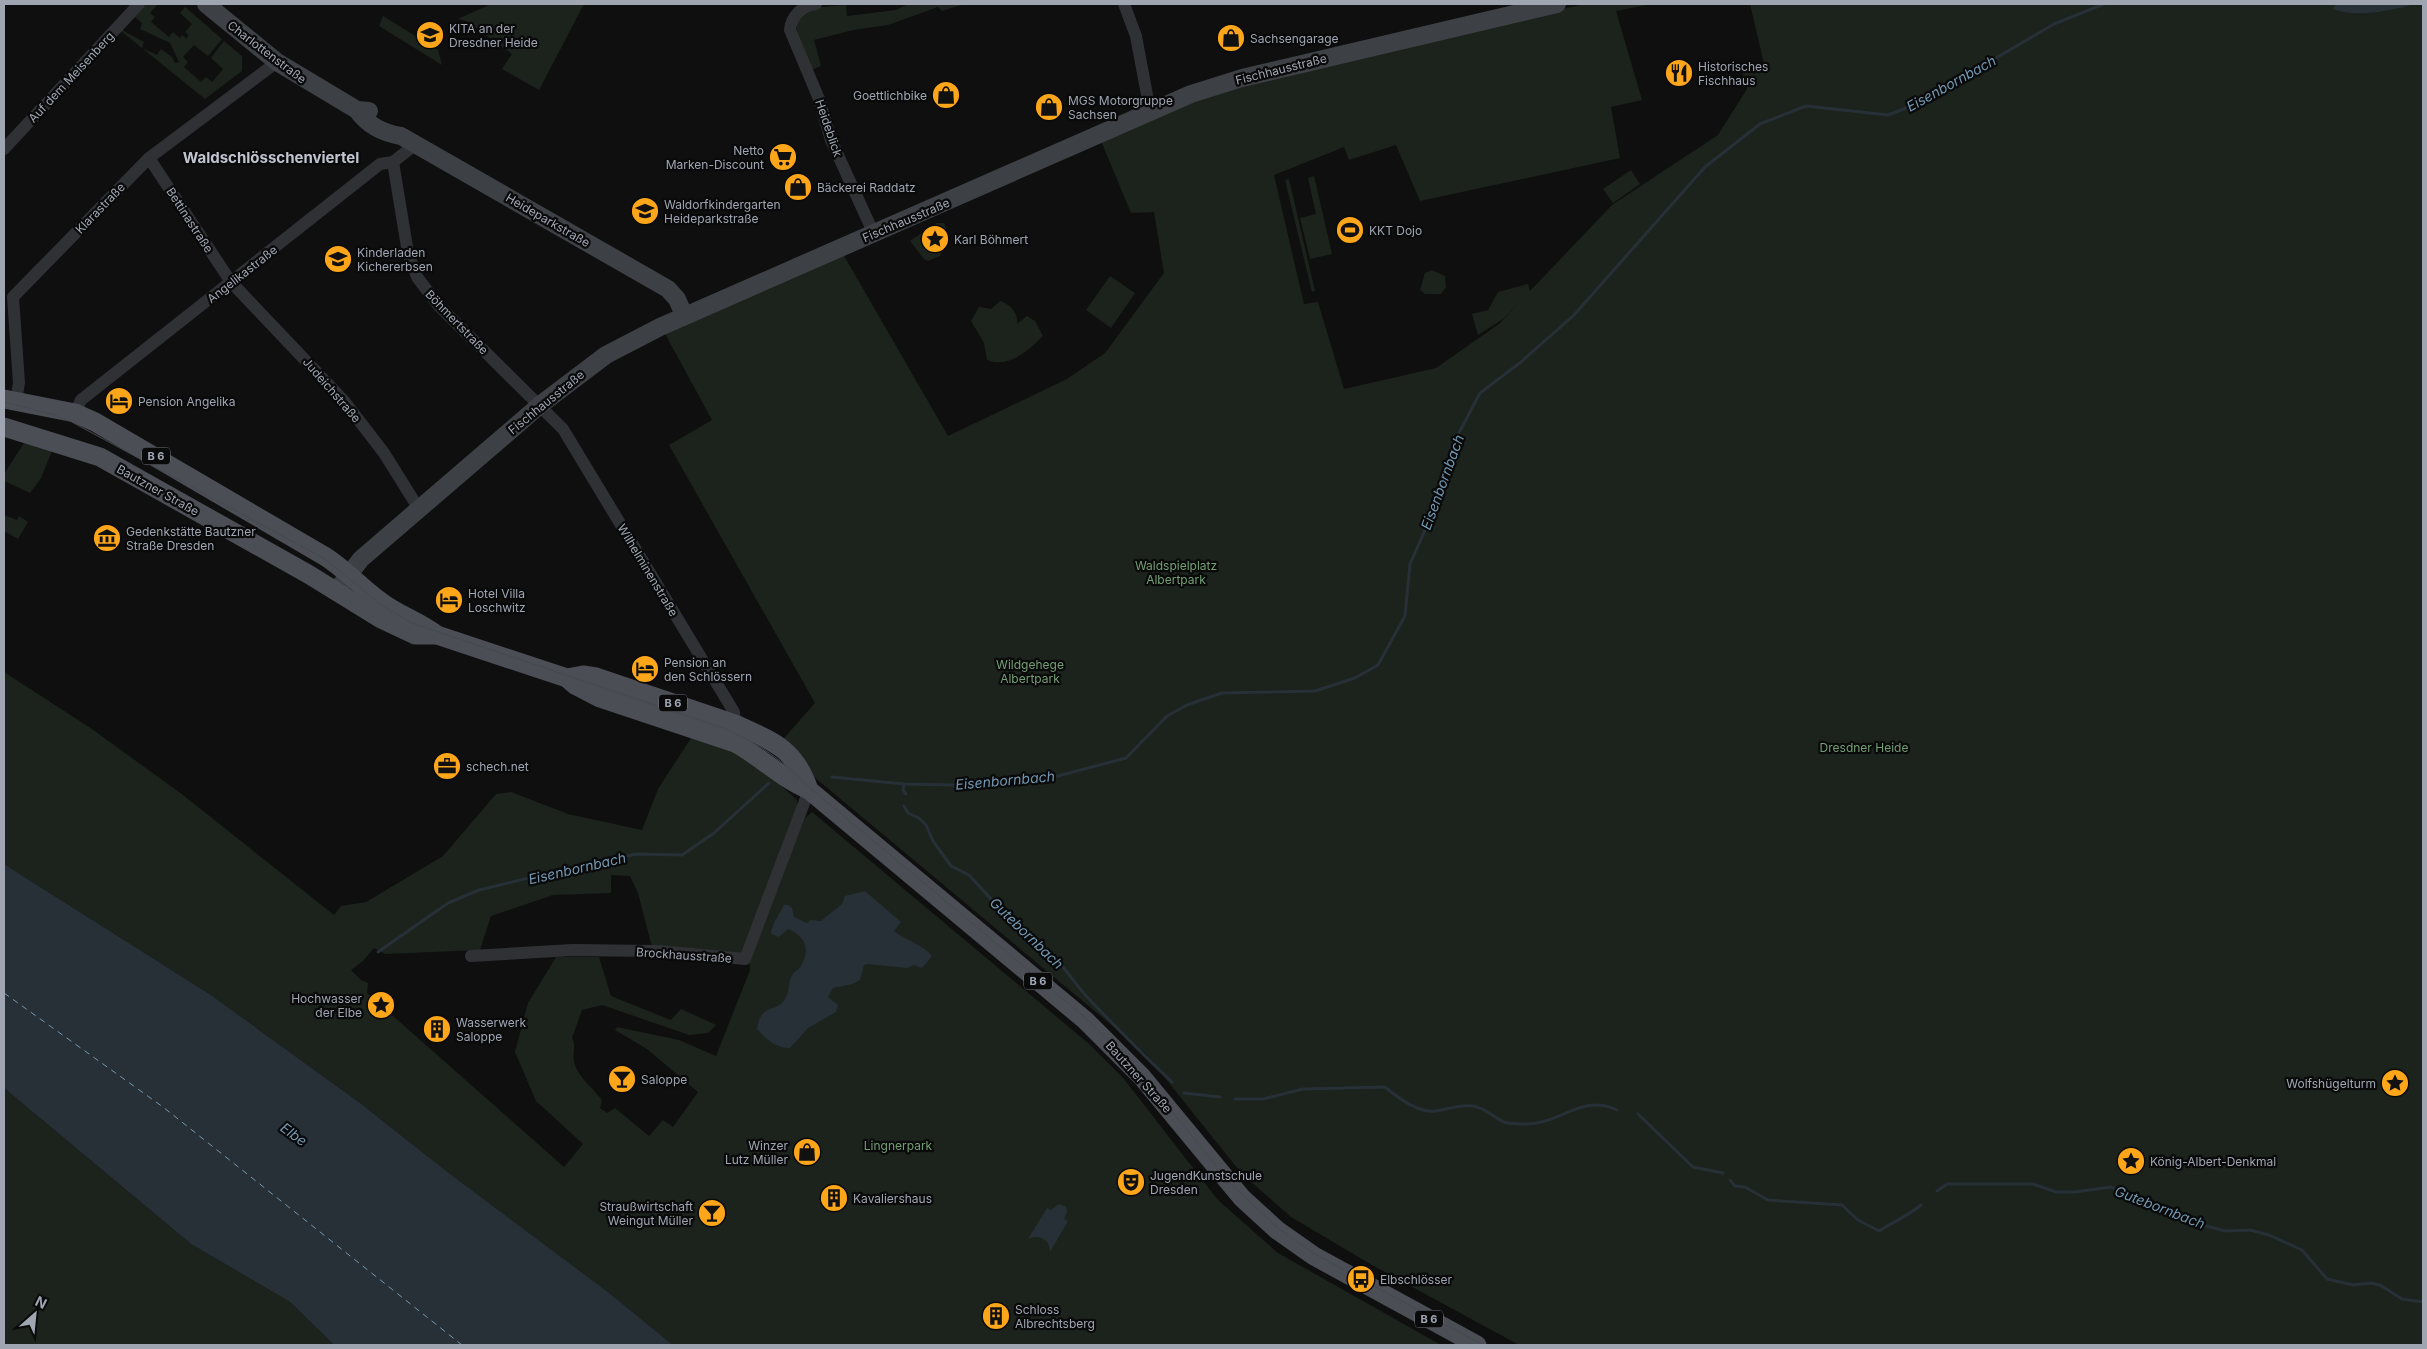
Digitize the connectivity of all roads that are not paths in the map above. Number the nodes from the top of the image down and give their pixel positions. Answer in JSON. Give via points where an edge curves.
{"nodes":[{"id":1,"x":139,"y":4,"type":"edge"},
{"id":2,"x":206,"y":4,"type":"edge"},
{"id":3,"x":816,"y":4,"type":"edge"},
{"id":4,"x":1124,"y":4,"type":"edge"},
{"id":5,"x":1556,"y":4,"type":"edge"},
{"id":6,"x":277,"y":62,"type":"junction"},
{"id":7,"x":1150,"y":111,"type":"junction"},
{"id":8,"x":409,"y":140,"type":"junction"},
{"id":9,"x":4,"y":149,"type":"edge"},
{"id":10,"x":149,"y":158,"type":"junction"},
{"id":11,"x":393,"y":162,"type":"junction"},
{"id":12,"x":874,"y":234,"type":"junction"},
{"id":13,"x":231,"y":282,"type":"junction"},
{"id":14,"x":684,"y":316,"type":"junction"},
{"id":15,"x":10,"y":400,"type":"edge"},
{"id":16,"x":540,"y":405,"type":"junction"},
{"id":17,"x":75,"y":413,"type":"junction"},
{"id":18,"x":4,"y":416,"type":"edge"},
{"id":19,"x":4,"y":427,"type":"edge"},
{"id":20,"x":100,"y":457,"type":"junction"},
{"id":21,"x":419,"y":509,"type":"junction"},
{"id":22,"x":349,"y":574,"type":"junction"},
{"id":23,"x":336,"y":592,"type":"junction"},
{"id":24,"x":437,"y":634,"type":"junction"},
{"id":25,"x":568,"y":678,"type":"junction"},
{"id":26,"x":735,"y":724,"type":"junction"},
{"id":27,"x":735,"y":743,"type":"junction"},
{"id":28,"x":809,"y":790,"type":"junction"},
{"id":29,"x":471,"y":956,"type":"dead end"},
{"id":30,"x":1477,"y":1345,"type":"edge"}],
"edges":[{"from":1,"to":9,"type":"street","name":"Auf dem Meisenberg"},
{"from":2,"to":6,"type":"main road","name":"Charlottenstraße"},
{"from":3,"to":12,"type":"street","name":"Heideblick","via":[[804,7],[791,20],[790,30],[819,99],[831,140]]},
{"from":4,"to":7,"type":"street","via":[[1136,36]]},
{"from":5,"to":7,"type":"main road","name":"Fischhausstraße","via":[[1242,78]]},
{"from":6,"to":8,"type":"main road","name":"Charlottenstraße","via":[[357,110],[370,111],[392,122]]},
{"from":6,"to":10,"type":"street","name":"Klarastraße"},
{"from":7,"to":12,"type":"main road","name":"Fischhausstraße"},
{"from":8,"to":11,"type":"street","name":"Angelikastraße"},
{"from":8,"to":14,"type":"main road","name":"Heideparkstraße","via":[[668,289],[677,299]]},
{"from":10,"to":13,"type":"street","name":"Bettinastraße"},
{"from":10,"to":15,"type":"street","name":"Klarastraße","via":[[13,298],[19,383]]},
{"from":11,"to":13,"type":"street","name":"Angelikastraße","via":[[380,164]]},
{"from":11,"to":16,"type":"street","name":"Böhmertstraße","via":[[408,253],[417,277],[439,306]]},
{"from":12,"to":14,"type":"main road","name":"Fischhausstraße"},
{"from":13,"to":17,"type":"street","name":"Angelikastraße","via":[[81,400]]},
{"from":13,"to":21,"type":"street","name":"Judeichstraße","via":[[344,400]]},
{"from":14,"to":16,"type":"main road","name":"Fischhausstraße","via":[[606,355]]},
{"from":15,"to":17,"type":"main road","name":"Bautzner Straße","number":"B 6"},
{"from":16,"to":21,"type":"main road","name":"Fischhausstraße"},
{"from":16,"to":26,"type":"street","name":"Wilhelminenstraße","via":[[563,429],[734,712]]},
{"from":17,"to":22,"type":"main road","name":"Bautzner Straße","number":"B 6","via":[[196,480]]},
{"from":18,"to":20,"type":"main road","via":[[52,432]]},
{"from":19,"to":20,"type":"main road","name":"Bautzner Straße","number":"B 6"},
{"from":20,"to":23,"type":"main road","name":"Bautzner Straße","number":"B 6"},
{"from":21,"to":22,"type":"main road","name":"Fischhausstraße","via":[[361,559]]},
{"from":22,"to":23,"type":"main road","name":"Fischhausstraße"},
{"from":22,"to":24,"type":"main road","name":"Bautzner Straße","number":"B 6","via":[[380,602]]},
{"from":23,"to":24,"type":"main road","name":"Bautzner Straße","number":"B 6","via":[[354,605],[415,635]]},
{"from":24,"to":25,"type":"main road","name":"Bautzner Straße","number":"B 6"},
{"from":25,"to":26,"type":"main road","name":"Bautzner Straße","number":"B 6","via":[[583,675],[596,678]]},
{"from":25,"to":27,"type":"main road","name":"Bautzner Straße","number":"B 6","via":[[600,698]]},
{"from":26,"to":27,"type":"street","name":"Wilhelminenstraße"},
{"from":26,"to":28,"type":"main road","name":"Bautzner Straße","number":"B 6","via":[[775,743],[786,752],[802,768]]},
{"from":27,"to":28,"type":"main road","name":"Bautzner Straße","number":"B 6"},
{"from":28,"to":29,"type":"street","name":"Brockhausstraße","via":[[745,959],[658,951],[572,950]]},
{"from":28,"to":30,"type":"main road","name":"Bautzner Straße","number":"B 6","via":[[1084,1020],[1142,1078],[1242,1198],[1277,1230],[1314,1256]]}]}
